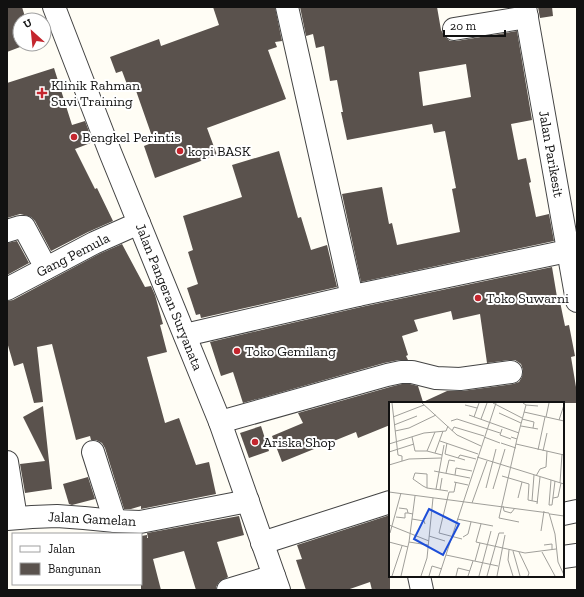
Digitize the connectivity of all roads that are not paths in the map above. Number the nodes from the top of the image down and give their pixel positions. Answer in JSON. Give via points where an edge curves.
{"nodes":[{"id":1,"x":54,"y":7,"type":"edge"},
{"id":2,"x":287,"y":7,"type":"edge"},
{"id":3,"x":526,"y":12,"type":"edge"},
{"id":4,"x":454,"y":28,"type":"dead end"},
{"id":5,"x":139,"y":223,"type":"junction"},
{"id":6,"x":7,"y":231,"type":"edge"},
{"id":7,"x":573,"y":250,"type":"edge"},
{"id":8,"x":46,"y":268,"type":"junction"},
{"id":9,"x":7,"y":289,"type":"edge"},
{"id":10,"x":358,"y":295,"type":"junction"},
{"id":11,"x":577,"y":301,"type":"edge"},
{"id":12,"x":185,"y":335,"type":"junction"},
{"id":13,"x":511,"y":372,"type":"dead end"},
{"id":14,"x":220,"y":422,"type":"junction"},
{"id":15,"x":93,"y":452,"type":"dead end"},
{"id":16,"x":7,"y":462,"type":"edge"},
{"id":17,"x":248,"y":501,"type":"junction"},
{"id":18,"x":389,"y":502,"type":"edge"},
{"id":19,"x":577,"y":512,"type":"edge"},
{"id":20,"x":564,"y":514,"type":"edge"},
{"id":21,"x":12,"y":519,"type":"edge"},
{"id":22,"x":115,"y":521,"type":"junction"},
{"id":23,"x":262,"y":543,"type":"junction"},
{"id":24,"x":577,"y":555,"type":"edge"},
{"id":25,"x":564,"y":557,"type":"edge"},
{"id":26,"x":419,"y":577,"type":"edge"},
{"id":27,"x":276,"y":583,"type":"edge"},
{"id":28,"x":228,"y":590,"type":"edge"},
{"id":29,"x":422,"y":590,"type":"edge"}],
"edges":[{"from":1,"to":5,"type":"street","name":"Jalan Pangeran Suryanata"},
{"from":2,"to":10,"type":"street","via":[[350,288]]},
{"from":3,"to":4,"type":"street"},
{"from":3,"to":7,"type":"street","name":"Jalan Parikesit"},
{"from":5,"to":8,"type":"street","name":"Gang Pemula"},
{"from":5,"to":12,"type":"street","name":"Jalan Pangeran Suryanata"},
{"from":6,"to":8,"type":"street","via":[[24,227]]},
{"from":7,"to":10,"type":"street"},
{"from":7,"to":11,"type":"street","name":"Jalan Parikesit"},
{"from":8,"to":9,"type":"street","name":"Gang Pemula"},
{"from":10,"to":12,"type":"street"},
{"from":12,"to":14,"type":"street","name":"Jalan Pangeran Suryanata"},
{"from":13,"to":14,"type":"street","via":[[460,379],[400,372]]},
{"from":14,"to":17,"type":"street","name":"Jalan Pangeran Suryanata"},
{"from":15,"to":22,"type":"street"},
{"from":16,"to":21,"type":"street"},
{"from":17,"to":22,"type":"street","name":"Jalan Gamelan","via":[[140,522]]},
{"from":17,"to":23,"type":"street","name":"Jalan Pangeran Suryanata"},
{"from":18,"to":23,"type":"street"},
{"from":19,"to":20,"type":"street"},
{"from":21,"to":22,"type":"street","name":"Jalan Gamelan","via":[[56,516]]},
{"from":23,"to":27,"type":"street","name":"Jalan Pangeran Suryanata"},
{"from":24,"to":25,"type":"street"},
{"from":26,"to":29,"type":"street"},
{"from":27,"to":28,"type":"street"}]}
